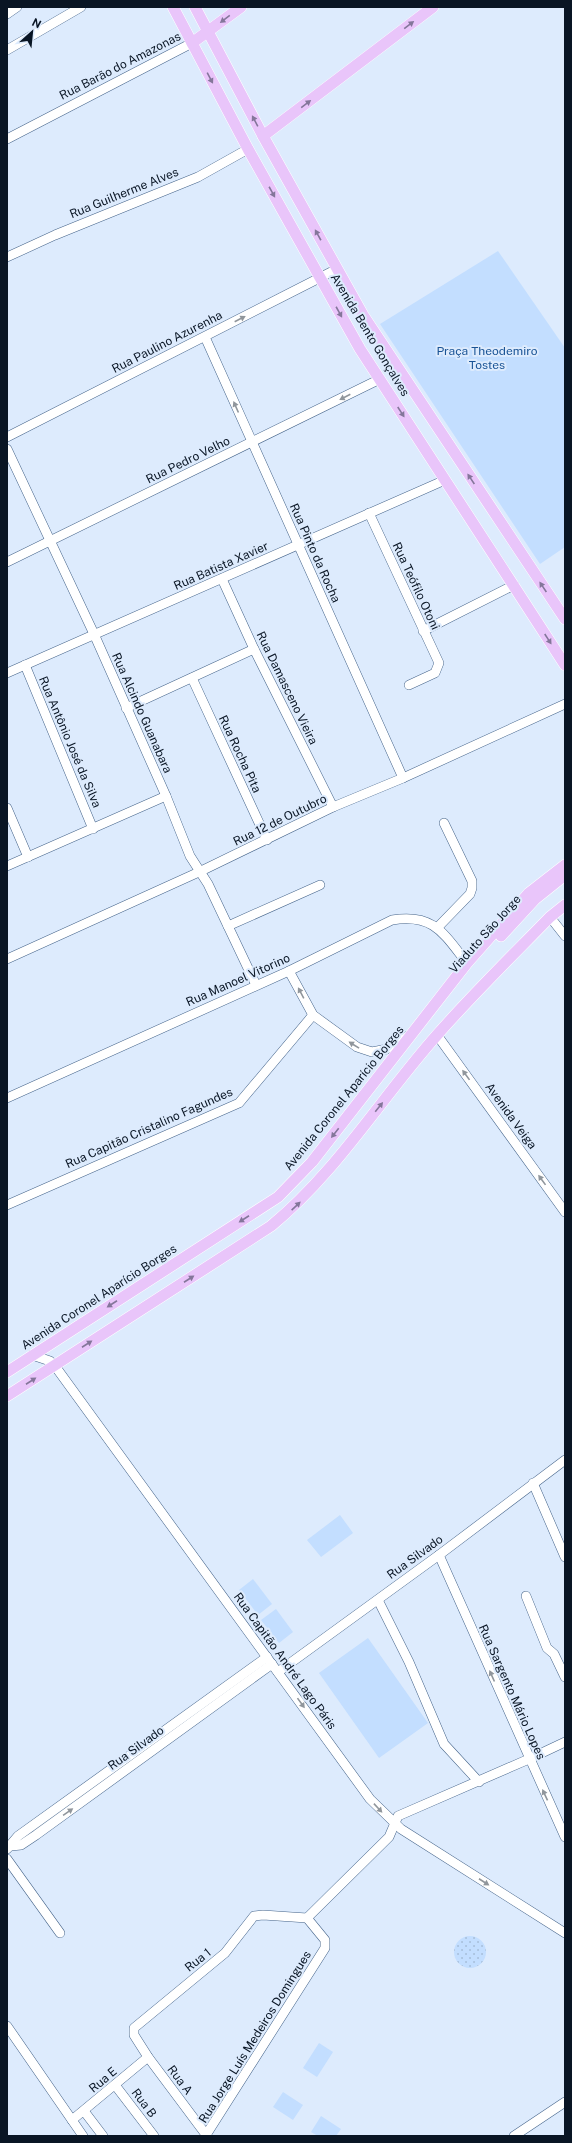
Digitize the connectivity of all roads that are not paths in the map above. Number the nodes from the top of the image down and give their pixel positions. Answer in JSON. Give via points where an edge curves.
{"nodes":[{"id":1,"x":17,"y":7,"type":"edge"},
{"id":2,"x":81,"y":7,"type":"edge"},
{"id":3,"x":173,"y":7,"type":"edge"},
{"id":4,"x":195,"y":7,"type":"edge"},
{"id":5,"x":241,"y":7,"type":"edge"},
{"id":6,"x":434,"y":7,"type":"edge"},
{"id":7,"x":7,"y":14,"type":"edge"},
{"id":8,"x":208,"y":32,"type":"junction"},
{"id":9,"x":192,"y":43,"type":"junction"},
{"id":10,"x":7,"y":50,"type":"edge"},
{"id":11,"x":263,"y":136,"type":"junction"},
{"id":12,"x":7,"y":139,"type":"edge"},
{"id":13,"x":248,"y":149,"type":"junction"},
{"id":14,"x":7,"y":257,"type":"edge"},
{"id":15,"x":337,"y":269,"type":"junction"},
{"id":16,"x":320,"y":278,"type":"junction"},
{"id":17,"x":205,"y":337,"type":"junction"},
{"id":18,"x":380,"y":379,"type":"junction"},
{"id":19,"x":7,"y":437,"type":"edge"},
{"id":20,"x":252,"y":443,"type":"junction"},
{"id":21,"x":7,"y":449,"type":"edge"},
{"id":22,"x":445,"y":480,"type":"junction"},
{"id":23,"x":369,"y":513,"type":"junction"},
{"id":24,"x":50,"y":540,"type":"junction"},
{"id":25,"x":298,"y":545,"type":"junction"},
{"id":26,"x":7,"y":562,"type":"edge"},
{"id":27,"x":222,"y":579,"type":"junction"},
{"id":28,"x":514,"y":584,"type":"junction"},
{"id":29,"x":565,"y":619,"type":"edge"},
{"id":30,"x":423,"y":632,"type":"junction"},
{"id":31,"x":94,"y":634,"type":"junction"},
{"id":32,"x":254,"y":649,"type":"junction"},
{"id":33,"x":25,"y":665,"type":"junction"},
{"id":34,"x":565,"y":665,"type":"edge"},
{"id":35,"x":7,"y":673,"type":"edge"},
{"id":36,"x":192,"y":678,"type":"junction"},
{"id":37,"x":409,"y":685,"type":"dead end"},
{"id":38,"x":565,"y":704,"type":"edge"},
{"id":39,"x":126,"y":708,"type":"junction"},
{"id":40,"x":403,"y":778,"type":"junction"},
{"id":41,"x":166,"y":796,"type":"junction"},
{"id":42,"x":333,"y":807,"type":"junction"},
{"id":43,"x":7,"y":808,"type":"edge"},
{"id":44,"x":444,"y":823,"type":"dead end"},
{"id":45,"x":93,"y":829,"type":"junction"},
{"id":46,"x":266,"y":840,"type":"junction"},
{"id":47,"x":28,"y":857,"type":"junction"},
{"id":48,"x":565,"y":865,"type":"edge"},
{"id":49,"x":7,"y":866,"type":"edge"},
{"id":50,"x":199,"y":872,"type":"junction"},
{"id":51,"x":565,"y":875,"type":"edge"},
{"id":52,"x":320,"y":885,"type":"dead end"},
{"id":53,"x":565,"y":896,"type":"edge"},
{"id":54,"x":565,"y":905,"type":"edge"},
{"id":55,"x":550,"y":917,"type":"junction"},
{"id":56,"x":228,"y":926,"type":"junction"},
{"id":57,"x":438,"y":928,"type":"junction"},
{"id":58,"x":565,"y":936,"type":"edge"},
{"id":59,"x":7,"y":959,"type":"edge"},
{"id":60,"x":467,"y":963,"type":"junction"},
{"id":61,"x":289,"y":971,"type":"junction"},
{"id":62,"x":256,"y":986,"type":"junction"},
{"id":63,"x":429,"y":1014,"type":"junction"},
{"id":64,"x":313,"y":1015,"type":"junction"},
{"id":65,"x":414,"y":1033,"type":"junction"},
{"id":66,"x":437,"y":1035,"type":"junction"},
{"id":67,"x":7,"y":1098,"type":"edge"},
{"id":68,"x":7,"y":1205,"type":"edge"},
{"id":69,"x":565,"y":1212,"type":"edge"},
{"id":70,"x":32,"y":1355,"type":"junction"},
{"id":71,"x":55,"y":1366,"type":"junction"},
{"id":72,"x":7,"y":1372,"type":"edge"},
{"id":73,"x":7,"y":1396,"type":"edge"},
{"id":74,"x":565,"y":1460,"type":"edge"},
{"id":75,"x":534,"y":1483,"type":"junction"},
{"id":76,"x":439,"y":1555,"type":"junction"},
{"id":77,"x":565,"y":1557,"type":"edge"},
{"id":78,"x":526,"y":1596,"type":"dead end"},
{"id":79,"x":378,"y":1600,"type":"junction"},
{"id":80,"x":270,"y":1661,"type":"junction"},
{"id":81,"x":278,"y":1672,"type":"junction"},
{"id":82,"x":565,"y":1677,"type":"edge"},
{"id":83,"x":565,"y":1742,"type":"edge"},
{"id":84,"x":529,"y":1760,"type":"junction"},
{"id":85,"x":479,"y":1782,"type":"junction"},
{"id":86,"x":394,"y":1824,"type":"junction"},
{"id":87,"x":564,"y":1832,"type":"edge"},
{"id":88,"x":9,"y":1847,"type":"edge"},
{"id":89,"x":7,"y":1859,"type":"edge"},
{"id":90,"x":307,"y":1918,"type":"junction"},
{"id":91,"x":60,"y":1932,"type":"dead end"},
{"id":92,"x":565,"y":1933,"type":"edge"},
{"id":93,"x":7,"y":2026,"type":"edge"},
{"id":94,"x":148,"y":2057,"type":"junction"},
{"id":95,"x":115,"y":2085,"type":"junction"},
{"id":96,"x":565,"y":2102,"type":"edge"},
{"id":97,"x":84,"y":2111,"type":"junction"},
{"id":98,"x":72,"y":2120,"type":"junction"},
{"id":99,"x":81,"y":2135,"type":"edge"},
{"id":100,"x":103,"y":2136,"type":"edge"},
{"id":101,"x":154,"y":2136,"type":"edge"},
{"id":102,"x":206,"y":2136,"type":"edge"},
{"id":103,"x":514,"y":2136,"type":"edge"}],
"edges":[{"from":1,"to":7,"type":"street"},
{"from":2,"to":10,"type":"street"},
{"from":3,"to":9,"type":"main road","name":"Avenida Bento Gonçalves"},
{"from":4,"to":8,"type":"main road","name":"Avenida Bento Gonçalves"},
{"from":5,"to":8,"type":"main road","name":"Rua Barão do Amazonas","one_way":true},
{"from":11,"to":6,"type":"main road","one_way":true},
{"from":8,"to":9,"type":"main road","name":"Rua Barão do Amazonas"},
{"from":11,"to":8,"type":"main road","name":"Avenida Bento Gonçalves","one_way":true},
{"from":9,"to":12,"type":"street","name":"Rua Barão do Amazonas"},
{"from":9,"to":13,"type":"main road","name":"Avenida Bento Gonçalves","one_way":true},
{"from":15,"to":11,"type":"main road","name":"Avenida Bento Gonçalves","one_way":true},
{"from":13,"to":14,"type":"street","name":"Rua Guilherme Alves","via":[[198,177]]},
{"from":13,"to":16,"type":"main road","name":"Avenida Bento Gonçalves","one_way":true},
{"from":15,"to":16,"type":"street","name":"Rua Paulino Azurenha"},
{"from":29,"to":15,"type":"main road","name":"Avenida Bento Gonçalves","one_way":true,"via":[[378,339]]},
{"from":17,"to":16,"type":"street","name":"Rua Paulino Azurenha","one_way":true},
{"from":16,"to":18,"type":"main road","name":"Avenida Bento Gonçalves","one_way":true},
{"from":17,"to":19,"type":"street","name":"Rua Paulino Azurenha"},
{"from":20,"to":17,"type":"street","name":"Rua Pinto da Rocha","one_way":true},
{"from":18,"to":20,"type":"street","name":"Rua Pedro Velho","one_way":true},
{"from":18,"to":22,"type":"main road","name":"Avenida Bento Gonçalves","one_way":true},
{"from":20,"to":24,"type":"street","name":"Rua Pedro Velho"},
{"from":20,"to":25,"type":"street","name":"Rua Pinto da Rocha"},
{"from":21,"to":24,"type":"street","name":"Rua Alcindo Guanabara"},
{"from":22,"to":23,"type":"street","name":"Rua Batista Xavier"},
{"from":22,"to":28,"type":"main road","name":"Avenida Bento Gonçalves"},
{"from":23,"to":25,"type":"street","name":"Rua Batista Xavier"},
{"from":23,"to":30,"type":"street","name":"Rua Teófilo Otoni"},
{"from":24,"to":26,"type":"street","name":"Rua Pedro Velho"},
{"from":24,"to":31,"type":"street","name":"Rua Alcindo Guanabara"},
{"from":25,"to":27,"type":"street","name":"Rua Batista Xavier"},
{"from":25,"to":40,"type":"street","name":"Rua Pinto da Rocha"},
{"from":27,"to":31,"type":"street","name":"Rua Batista Xavier"},
{"from":27,"to":32,"type":"street","name":"Rua Damasceno Vieira"},
{"from":28,"to":30,"type":"street"},
{"from":28,"to":34,"type":"main road","name":"Avenida Bento Gonçalves","one_way":true},
{"from":30,"to":37,"type":"street","name":"Rua Teófilo Otoni","via":[[439,663],[438,669],[435,673]]},
{"from":31,"to":33,"type":"street","name":"Rua Batista Xavier"},
{"from":31,"to":39,"type":"street","name":"Rua Alcindo Guanabara"},
{"from":32,"to":36,"type":"street"},
{"from":32,"to":42,"type":"street","name":"Rua Damasceno Vieira"},
{"from":33,"to":35,"type":"street","name":"Rua Batista Xavier"},
{"from":33,"to":45,"type":"street","name":"Rua Antônio José da Silva"},
{"from":36,"to":39,"type":"street"},
{"from":36,"to":46,"type":"street","name":"Rua Rocha Pita"},
{"from":38,"to":40,"type":"street","name":"Rua 12 de Outubro"},
{"from":39,"to":41,"type":"street","name":"Rua Alcindo Guanabara"},
{"from":40,"to":42,"type":"street","name":"Rua 12 de Outubro"},
{"from":41,"to":45,"type":"street"},
{"from":41,"to":50,"type":"street","name":"Rua Alcindo Guanabara"},
{"from":42,"to":46,"type":"street","name":"Rua 12 de Outubro"},
{"from":43,"to":47,"type":"street"},
{"from":44,"to":57,"type":"street","via":[[472,881],[472,888],[470,894]]},
{"from":45,"to":47,"type":"street"},
{"from":46,"to":50,"type":"street","name":"Rua 12 de Outubro"},
{"from":47,"to":49,"type":"street"},
{"from":48,"to":60,"type":"main road","name":"Avenida Coronel Aparício Borges","via":[[529,893]]},
{"from":50,"to":56,"type":"street","name":"Rua Alcindo Guanabara","via":[[208,884]]},
{"from":50,"to":59,"type":"street","name":"Rua 12 de Outubro"},
{"from":51,"to":63,"type":"main road","name":"Viaduto São Jorge","via":[[535,899]]},
{"from":52,"to":56,"type":"street"},
{"from":53,"to":66,"type":"main road","via":[[545,911]]},
{"from":54,"to":55,"type":"main road"},
{"from":55,"to":58,"type":"street"},
{"from":55,"to":66,"type":"main road"},
{"from":56,"to":62,"type":"street","name":"Rua Alcindo Guanabara"},
{"from":57,"to":60,"type":"street","name":"Rua Manoel Vitorino"},
{"from":57,"to":61,"type":"street","name":"Rua Manoel Vitorino","via":[[422,920],[392,920]]},
{"from":60,"to":63,"type":"main road","name":"Avenida Coronel Aparício Borges"},
{"from":61,"to":62,"type":"street","name":"Rua Manoel Vitorino"},
{"from":64,"to":61,"type":"street","one_way":true},
{"from":62,"to":67,"type":"street","name":"Rua Manoel Vitorino"},
{"from":63,"to":65,"type":"main road","name":"Avenida Coronel Aparício Borges"},
{"from":65,"to":64,"type":"street","one_way":true,"via":[[387,1049],[372,1052],[357,1047]]},
{"from":64,"to":68,"type":"street","name":"Rua Capitão Cristalino Fagundes","via":[[239,1103]]},
{"from":65,"to":70,"type":"main road","name":"Avenida Coronel Aparício Borges","one_way":true,"via":[[312,1162],[278,1197]]},
{"from":69,"to":66,"type":"street","name":"Avenida Veiga","one_way":true},
{"from":71,"to":66,"type":"main road","one_way":true,"via":[[272,1226],[296,1206],[321,1180]]},
{"from":70,"to":71,"type":"street","name":"Rua Capitão André Lago Páris"},
{"from":70,"to":72,"type":"main road","name":"Avenida Coronel Aparício Borges"},
{"from":73,"to":71,"type":"main road","one_way":true},
{"from":71,"to":80,"type":"street","name":"Rua Capitão André Lago Páris"},
{"from":74,"to":75,"type":"street","name":"Rua Silvado"},
{"from":75,"to":76,"type":"street","name":"Rua Silvado"},
{"from":75,"to":77,"type":"street"},
{"from":76,"to":79,"type":"street","name":"Rua Silvado"},
{"from":84,"to":76,"type":"street","name":"Rua Sargento Mário Lopes","one_way":true},
{"from":78,"to":82,"type":"street","via":[[547,1648],[554,1654]]},
{"from":79,"to":81,"type":"street","name":"Rua Silvado"},
{"from":79,"to":85,"type":"street","via":[[409,1662],[444,1744]]},
{"from":80,"to":81,"type":"street","name":"Rua Capitão André Lago Páris"},
{"from":80,"to":88,"type":"street","name":"Rua Silvado","via":[[52,1818],[33,1831],[18,1836]]},
{"from":81,"to":86,"type":"street","name":"Rua Capitão André Lago Páris","one_way":true,"via":[[370,1799]]},
{"from":83,"to":84,"type":"street"},
{"from":84,"to":85,"type":"street"},
{"from":87,"to":84,"type":"street","name":"Rua Sargento Mário Lopes","one_way":true},
{"from":85,"to":86,"type":"street","via":[[398,1816]]},
{"from":86,"to":90,"type":"street","via":[[389,1837]]},
{"from":86,"to":92,"type":"street","name":"Rua Capitão André Lago Páris","one_way":true},
{"from":89,"to":91,"type":"street"},
{"from":90,"to":94,"type":"street","name":"Rua 1","via":[[263,1915],[254,1916],[249,1920],[225,1953],[134,2028],[134,2035]]},
{"from":90,"to":102,"type":"street","name":"Rua Jorge Luís Medeiros Domingues","via":[[325,1940],[325,1948]]},
{"from":93,"to":98,"type":"street"},
{"from":94,"to":95,"type":"street","name":"Rua E"},
{"from":94,"to":102,"type":"street","name":"Rua A"},
{"from":95,"to":97,"type":"street","name":"Rua E"},
{"from":95,"to":101,"type":"street","name":"Rua B"},
{"from":96,"to":103,"type":"street"},
{"from":97,"to":98,"type":"street","name":"Rua E"},
{"from":97,"to":100,"type":"street"},
{"from":98,"to":99,"type":"street"}]}
